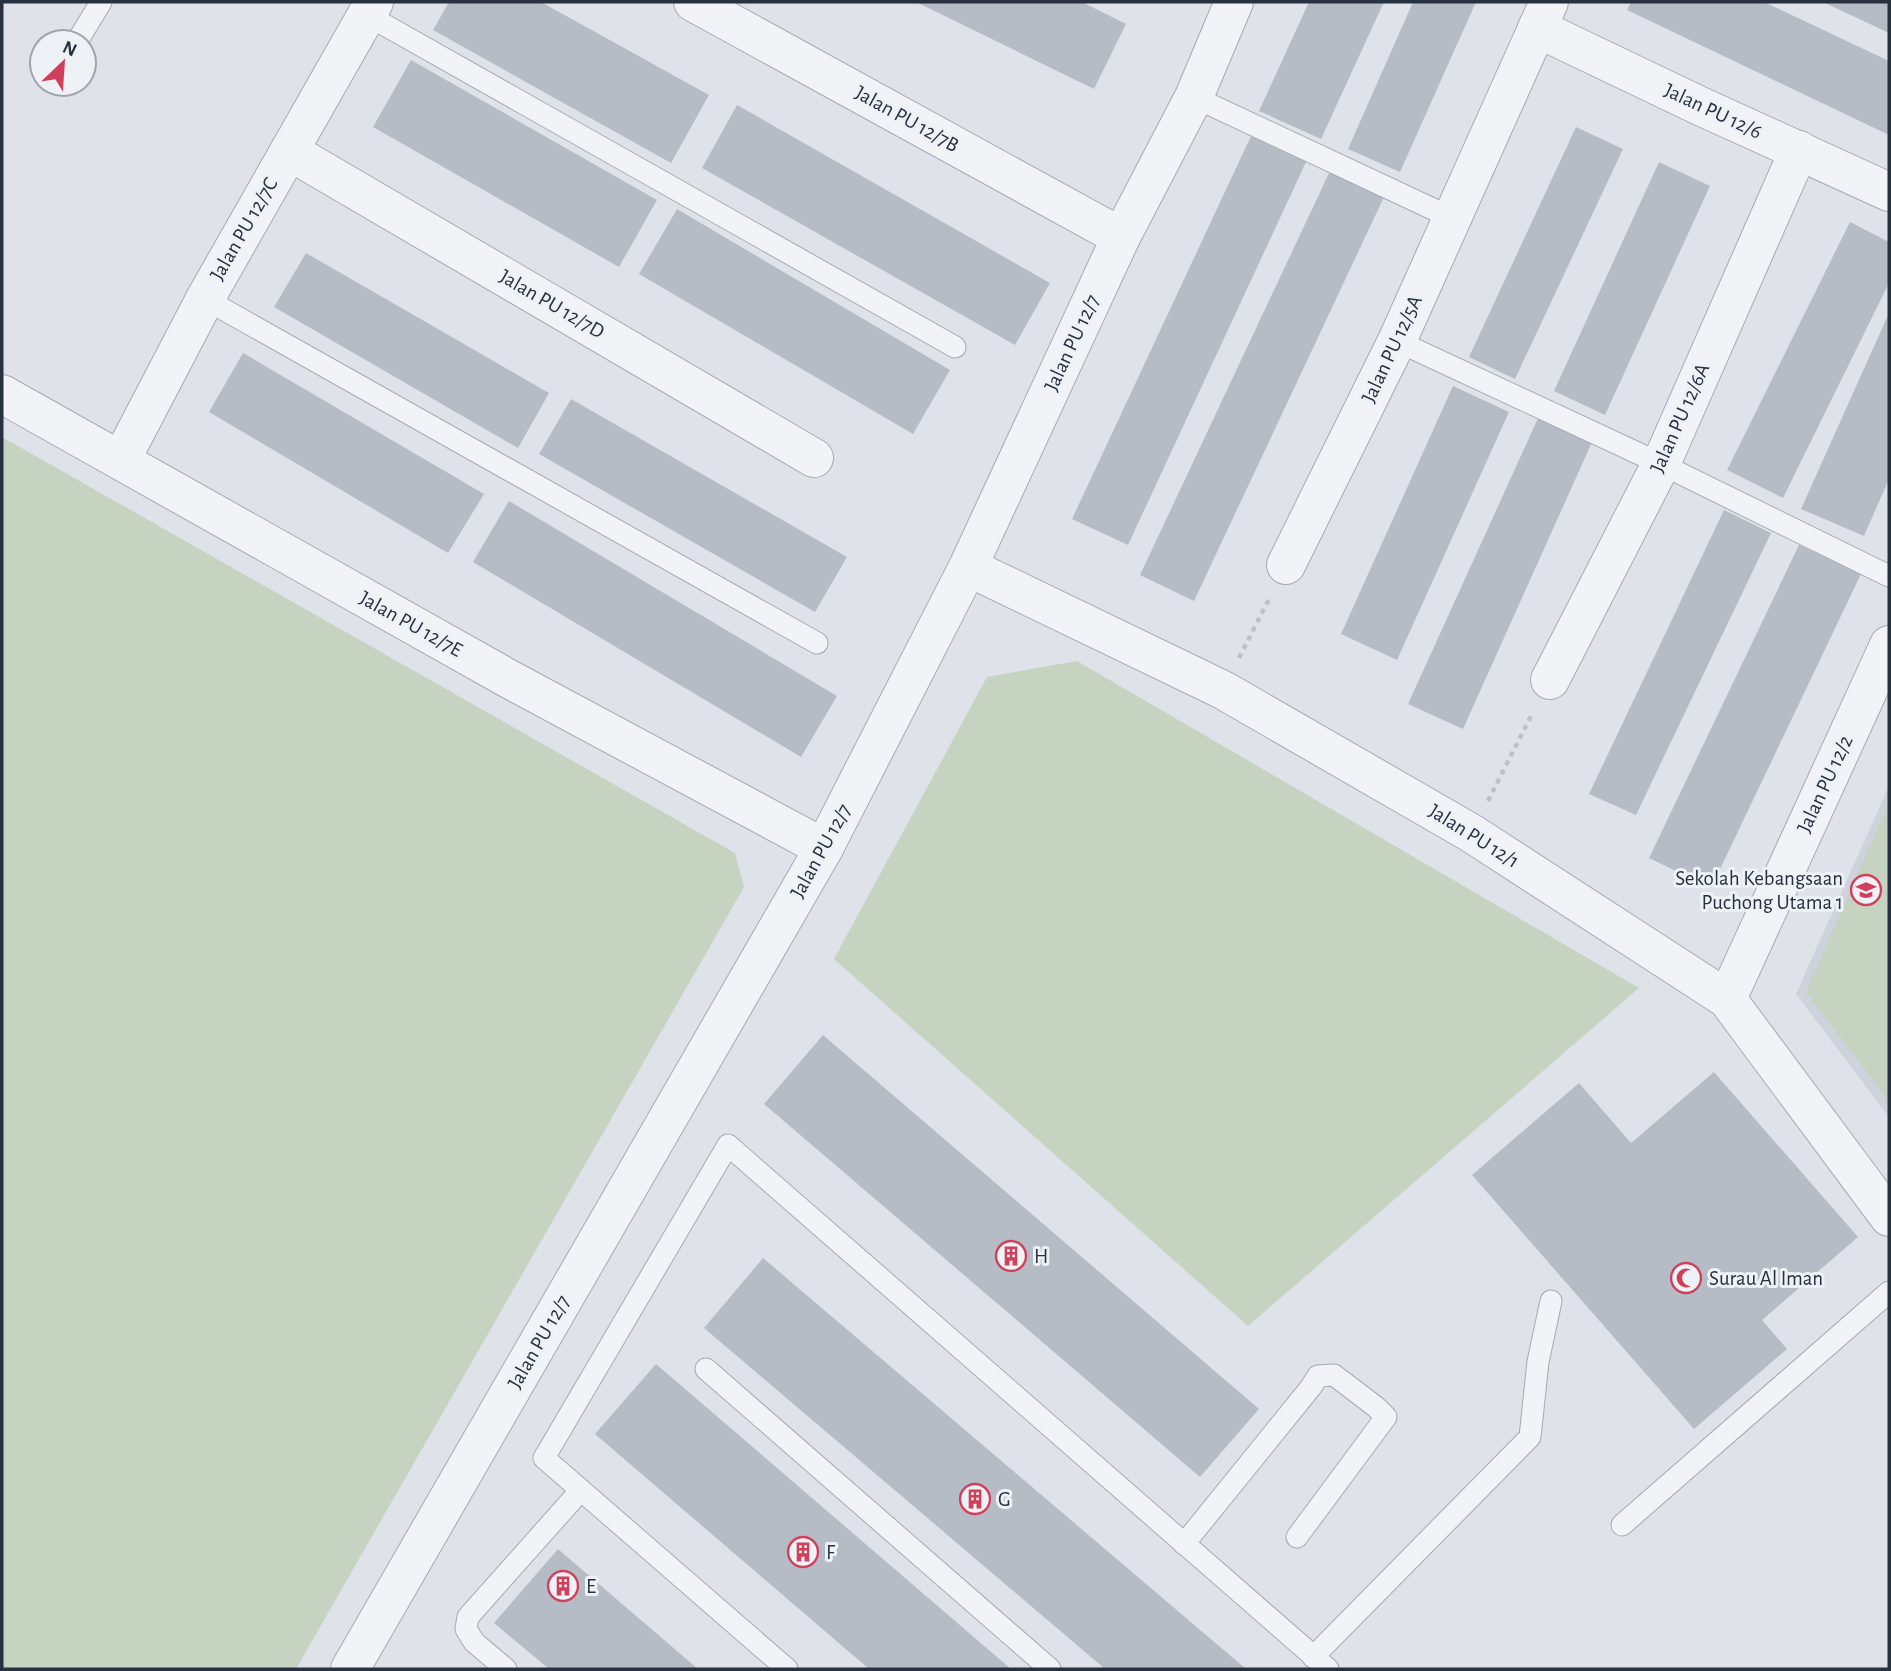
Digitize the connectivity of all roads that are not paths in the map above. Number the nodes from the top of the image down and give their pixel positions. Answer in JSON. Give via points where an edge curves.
{"nodes":[{"id":1,"x":101,"y":2,"type":"edge"},
{"id":2,"x":1234,"y":2,"type":"edge"},
{"id":3,"x":704,"y":4,"type":"edge"},
{"id":4,"x":370,"y":8,"type":"edge"},
{"id":5,"x":1543,"y":15,"type":"edge"},
{"id":6,"x":85,"y":28,"type":"edge"},
{"id":7,"x":1194,"y":97,"type":"junction"},
{"id":8,"x":1799,"y":150,"type":"junction"},
{"id":9,"x":289,"y":151,"type":"junction"},
{"id":10,"x":1889,"y":192,"type":"edge"},
{"id":11,"x":1452,"y":218,"type":"junction"},
{"id":12,"x":1121,"y":237,"type":"junction"},
{"id":13,"x":205,"y":299,"type":"junction"},
{"id":14,"x":1397,"y":341,"type":"junction"},
{"id":15,"x":955,"y":347,"type":"dead end"},
{"id":16,"x":2,"y":394,"type":"edge"},
{"id":17,"x":814,"y":458,"type":"dead end"},
{"id":18,"x":121,"y":460,"type":"junction"},
{"id":19,"x":1661,"y":464,"type":"junction"},
{"id":20,"x":1286,"y":565,"type":"road end"},
{"id":21,"x":968,"y":567,"type":"junction"},
{"id":22,"x":1889,"y":576,"type":"edge"},
{"id":23,"x":817,"y":643,"type":"dead end"},
{"id":24,"x":1889,"y":645,"type":"edge"},
{"id":25,"x":1550,"y":680,"type":"road end"},
{"id":26,"x":824,"y":848,"type":"junction"},
{"id":27,"x":1727,"y":999,"type":"junction"},
{"id":28,"x":1889,"y":1217,"type":"edge"},
{"id":29,"x":1889,"y":1292,"type":"edge"},
{"id":30,"x":1551,"y":1301,"type":"dead end"},
{"id":31,"x":706,"y":1370,"type":"dead end"},
{"id":32,"x":581,"y":1490,"type":"junction"},
{"id":33,"x":1622,"y":1525,"type":"dead end"},
{"id":34,"x":1297,"y":1537,"type":"dead end"},
{"id":35,"x":1184,"y":1544,"type":"junction"},
{"id":36,"x":1321,"y":1663,"type":"edge"},
{"id":37,"x":350,"y":1669,"type":"edge"},
{"id":38,"x":506,"y":1669,"type":"edge"},
{"id":39,"x":787,"y":1669,"type":"edge"},
{"id":40,"x":1050,"y":1669,"type":"edge"}],
"edges":[{"from":1,"to":6,"type":"lane"},
{"from":2,"to":7,"type":"street","name":"Jalan PU 12/7"},
{"from":3,"to":12,"type":"street","name":"Jalan PU 12/7B"},
{"from":4,"to":9,"type":"street","name":"Jalan PU 12/7C"},
{"from":4,"to":15,"type":"lane"},
{"from":5,"to":8,"type":"street","name":"Jalan PU 12/6","via":[[1700,106]]},
{"from":5,"to":11,"type":"street","name":"Jalan PU 12/5A"},
{"from":7,"to":11,"type":"lane"},
{"from":7,"to":12,"type":"street","name":"Jalan PU 12/7"},
{"from":8,"to":10,"type":"street","name":"Jalan PU 12/6"},
{"from":8,"to":19,"type":"street","name":"Jalan PU 12/6A"},
{"from":9,"to":13,"type":"street","name":"Jalan PU 12/7C"},
{"from":9,"to":17,"type":"street","name":"Jalan PU 12/7D"},
{"from":11,"to":14,"type":"street","name":"Jalan PU 12/5A"},
{"from":12,"to":21,"type":"street","name":"Jalan PU 12/7"},
{"from":13,"to":18,"type":"street","name":"Jalan PU 12/7C"},
{"from":13,"to":23,"type":"lane"},
{"from":14,"to":19,"type":"lane"},
{"from":14,"to":20,"type":"street","name":"Jalan PU 12/5A"},
{"from":16,"to":18,"type":"street","name":"Jalan PU 12/7E"},
{"from":18,"to":26,"type":"street","name":"Jalan PU 12/7E","via":[[509,679]]},
{"from":19,"to":22,"type":"lane"},
{"from":19,"to":25,"type":"street","name":"Jalan PU 12/6A"},
{"from":21,"to":26,"type":"street","name":"Jalan PU 12/7"},
{"from":21,"to":27,"type":"street","name":"Jalan PU 12/1","via":[[1223,690],[1471,833]]},
{"from":24,"to":27,"type":"street","name":"Jalan PU 12/2"},
{"from":26,"to":37,"type":"street","name":"Jalan PU 12/7"},
{"from":27,"to":28,"type":"street","name":"Jalan PU 12/1"},
{"from":29,"to":33,"type":"lane"},
{"from":30,"to":36,"type":"lane","via":[[1538,1362],[1530,1437]]},
{"from":31,"to":40,"type":"lane"},
{"from":32,"to":35,"type":"lane","via":[[544,1458],[728,1145]]},
{"from":32,"to":38,"type":"lane","via":[[468,1617],[466,1629],[474,1642]]},
{"from":32,"to":39,"type":"lane"},
{"from":34,"to":35,"type":"lane","via":[[1386,1418],[1334,1375],[1318,1376]]},
{"from":35,"to":36,"type":"lane"}]}
